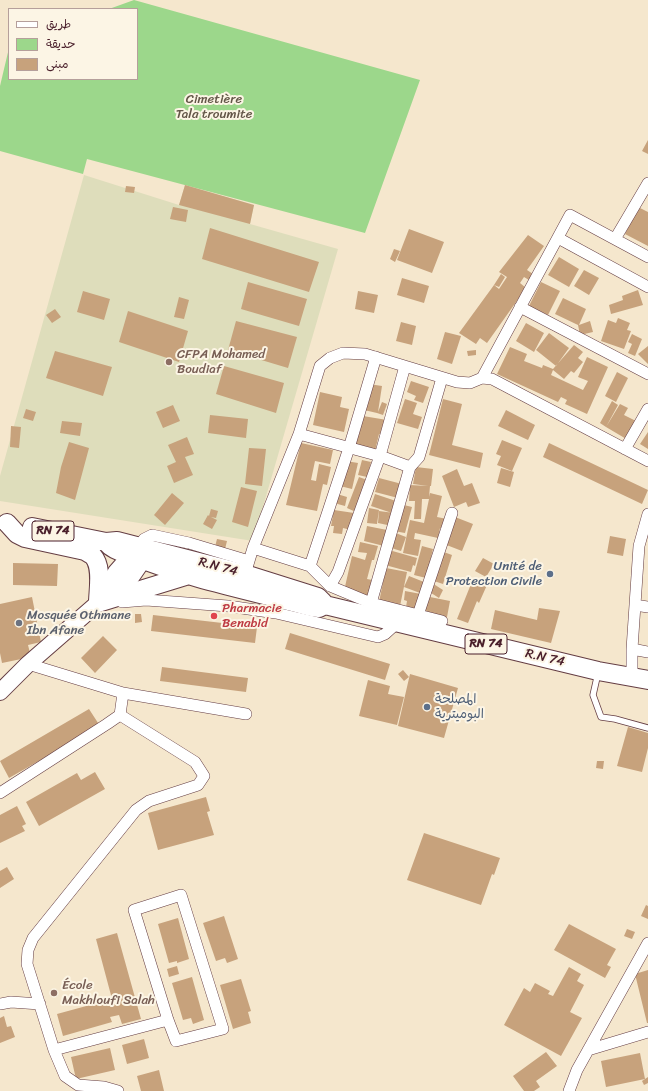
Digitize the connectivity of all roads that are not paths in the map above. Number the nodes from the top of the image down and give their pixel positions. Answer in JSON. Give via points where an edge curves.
{"nodes":[{"id":1,"x":648,"y":182,"type":"edge"},
{"id":2,"x":558,"y":238,"type":"junction"},
{"id":3,"x":616,"y":239,"type":"junction"},
{"id":4,"x":648,"y":257,"type":"edge"},
{"id":5,"x":648,"y":287,"type":"edge"},
{"id":6,"x":520,"y":307,"type":"junction"},
{"id":7,"x":376,"y":357,"type":"junction"},
{"id":8,"x":405,"y":366,"type":"junction"},
{"id":9,"x":648,"y":374,"type":"edge"},
{"id":10,"x":442,"y":378,"type":"junction"},
{"id":11,"x":482,"y":378,"type":"junction"},
{"id":12,"x":648,"y":409,"type":"edge"},
{"id":13,"x":299,"y":434,"type":"junction"},
{"id":14,"x":349,"y":448,"type":"junction"},
{"id":15,"x":625,"y":449,"type":"junction"},
{"id":16,"x":380,"y":456,"type":"junction"},
{"id":17,"x":648,"y":461,"type":"edge"},
{"id":18,"x":410,"y":467,"type":"junction"},
{"id":19,"x":452,"y":513,"type":"dead end"},
{"id":20,"x":648,"y":514,"type":"edge"},
{"id":21,"x":3,"y":522,"type":"edge"},
{"id":22,"x":253,"y":548,"type":"junction"},
{"id":23,"x":141,"y":553,"type":"junction"},
{"id":24,"x":310,"y":566,"type":"junction"},
{"id":25,"x":247,"y":567,"type":"junction"},
{"id":26,"x":189,"y":575,"type":"junction"},
{"id":27,"x":330,"y":586,"type":"junction"},
{"id":28,"x":371,"y":603,"type":"junction"},
{"id":29,"x":98,"y":604,"type":"junction"},
{"id":30,"x":635,"y":605,"type":"junction"},
{"id":31,"x":329,"y":606,"type":"junction"},
{"id":32,"x":648,"y":607,"type":"edge"},
{"id":33,"x":418,"y":615,"type":"junction"},
{"id":34,"x":442,"y":621,"type":"dead end"},
{"id":35,"x":397,"y":623,"type":"junction"},
{"id":36,"x":327,"y":625,"type":"junction"},
{"id":37,"x":632,"y":649,"type":"junction"},
{"id":38,"x":648,"y":652,"type":"edge"},
{"id":39,"x":28,"y":664,"type":"junction"},
{"id":40,"x":598,"y":670,"type":"junction"},
{"id":41,"x":640,"y":678,"type":"edge"},
{"id":42,"x":0,"y":692,"type":"edge"},
{"id":43,"x":123,"y":693,"type":"junction"},
{"id":44,"x":246,"y":714,"type":"dead end"},
{"id":45,"x":120,"y":715,"type":"junction"},
{"id":46,"x":648,"y":728,"type":"edge"},
{"id":47,"x":0,"y":793,"type":"edge"},
{"id":48,"x":648,"y":942,"type":"edge"},
{"id":49,"x":0,"y":1004,"type":"edge"},
{"id":50,"x":40,"y":1004,"type":"junction"},
{"id":51,"x":168,"y":1020,"type":"junction"},
{"id":52,"x":648,"y":1032,"type":"edge"},
{"id":53,"x":54,"y":1050,"type":"junction"},
{"id":54,"x":588,"y":1050,"type":"junction"},
{"id":55,"x":118,"y":1091,"type":"edge"},
{"id":56,"x":569,"y":1091,"type":"edge"}],
"edges":[{"from":1,"to":3,"type":"street"},
{"from":2,"to":3,"type":"street","via":[[570,215]]},
{"from":2,"to":5,"type":"street"},
{"from":2,"to":6,"type":"street"},
{"from":3,"to":4,"type":"street"},
{"from":6,"to":9,"type":"street"},
{"from":6,"to":11,"type":"street"},
{"from":7,"to":8,"type":"street"},
{"from":7,"to":13,"type":"street","via":[[343,353],[330,358],[320,366]]},
{"from":7,"to":14,"type":"street"},
{"from":8,"to":10,"type":"street"},
{"from":8,"to":16,"type":"street"},
{"from":10,"to":11,"type":"street","via":[[470,383]]},
{"from":10,"to":18,"type":"street","via":[[419,457]]},
{"from":11,"to":15,"type":"street","via":[[492,379]]},
{"from":12,"to":15,"type":"street"},
{"from":13,"to":14,"type":"street"},
{"from":13,"to":22,"type":"street"},
{"from":14,"to":16,"type":"street"},
{"from":14,"to":24,"type":"street"},
{"from":15,"to":17,"type":"street"},
{"from":16,"to":18,"type":"street"},
{"from":16,"to":27,"type":"street","via":[[338,572]]},
{"from":18,"to":28,"type":"street"},
{"from":19,"to":33,"type":"street"},
{"from":20,"to":30,"type":"street","via":[[639,546]]},
{"from":21,"to":23,"type":"main road","name":"R.N 74","number":"RN 74","via":[[106,542],[117,541]]},
{"from":21,"to":29,"type":"main road","via":[[26,538],[84,551],[93,556],[98,572]]},
{"from":22,"to":24,"type":"street"},
{"from":22,"to":25,"type":"street"},
{"from":23,"to":25,"type":"main road","name":"R.N 74","number":"RN 74"},
{"from":23,"to":26,"type":"main road","name":"R.N 74","number":"RN 74"},
{"from":23,"to":29,"type":"street","via":[[116,572]]},
{"from":24,"to":27,"type":"street"},
{"from":25,"to":31,"type":"main road","name":"R.N 74","number":"RN 74","via":[[318,597]]},
{"from":26,"to":29,"type":"main road"},
{"from":26,"to":31,"type":"main road","name":"R.N 74","number":"RN 74","via":[[312,607]]},
{"from":27,"to":28,"type":"street"},
{"from":28,"to":33,"type":"street"},
{"from":29,"to":36,"type":"street","via":[[146,600],[228,606],[276,613]]},
{"from":29,"to":39,"type":"street"},
{"from":30,"to":32,"type":"street"},
{"from":30,"to":37,"type":"street"},
{"from":31,"to":35,"type":"main road","name":"R.N 74","number":"RN 74"},
{"from":31,"to":36,"type":"street"},
{"from":33,"to":34,"type":"street"},
{"from":35,"to":36,"type":"street","via":[[378,637]]},
{"from":35,"to":40,"type":"main road","name":"R.N 74","number":"RN 74"},
{"from":37,"to":38,"type":"street"},
{"from":37,"to":41,"type":"street"},
{"from":39,"to":42,"type":"street"},
{"from":39,"to":43,"type":"street"},
{"from":40,"to":41,"type":"main road","name":"R.N 74","number":"RN 74"},
{"from":40,"to":46,"type":"lane","via":[[593,695],[600,717]]},
{"from":43,"to":44,"type":"street"},
{"from":43,"to":45,"type":"street"},
{"from":45,"to":47,"type":"street"},
{"from":45,"to":50,"type":"street","via":[[195,762],[204,776],[198,785],[148,801],[136,810],[33,938],[28,950],[27,964]]},
{"from":48,"to":54,"type":"street"},
{"from":49,"to":50,"type":"street"},
{"from":50,"to":53,"type":"street"},
{"from":51,"to":51,"type":"street","via":[[176,1041],[222,1029],[181,895],[134,910]]},
{"from":51,"to":53,"type":"street"},
{"from":52,"to":54,"type":"street"},
{"from":53,"to":55,"type":"street","via":[[64,1076],[78,1085]]},
{"from":54,"to":56,"type":"street"}]}
